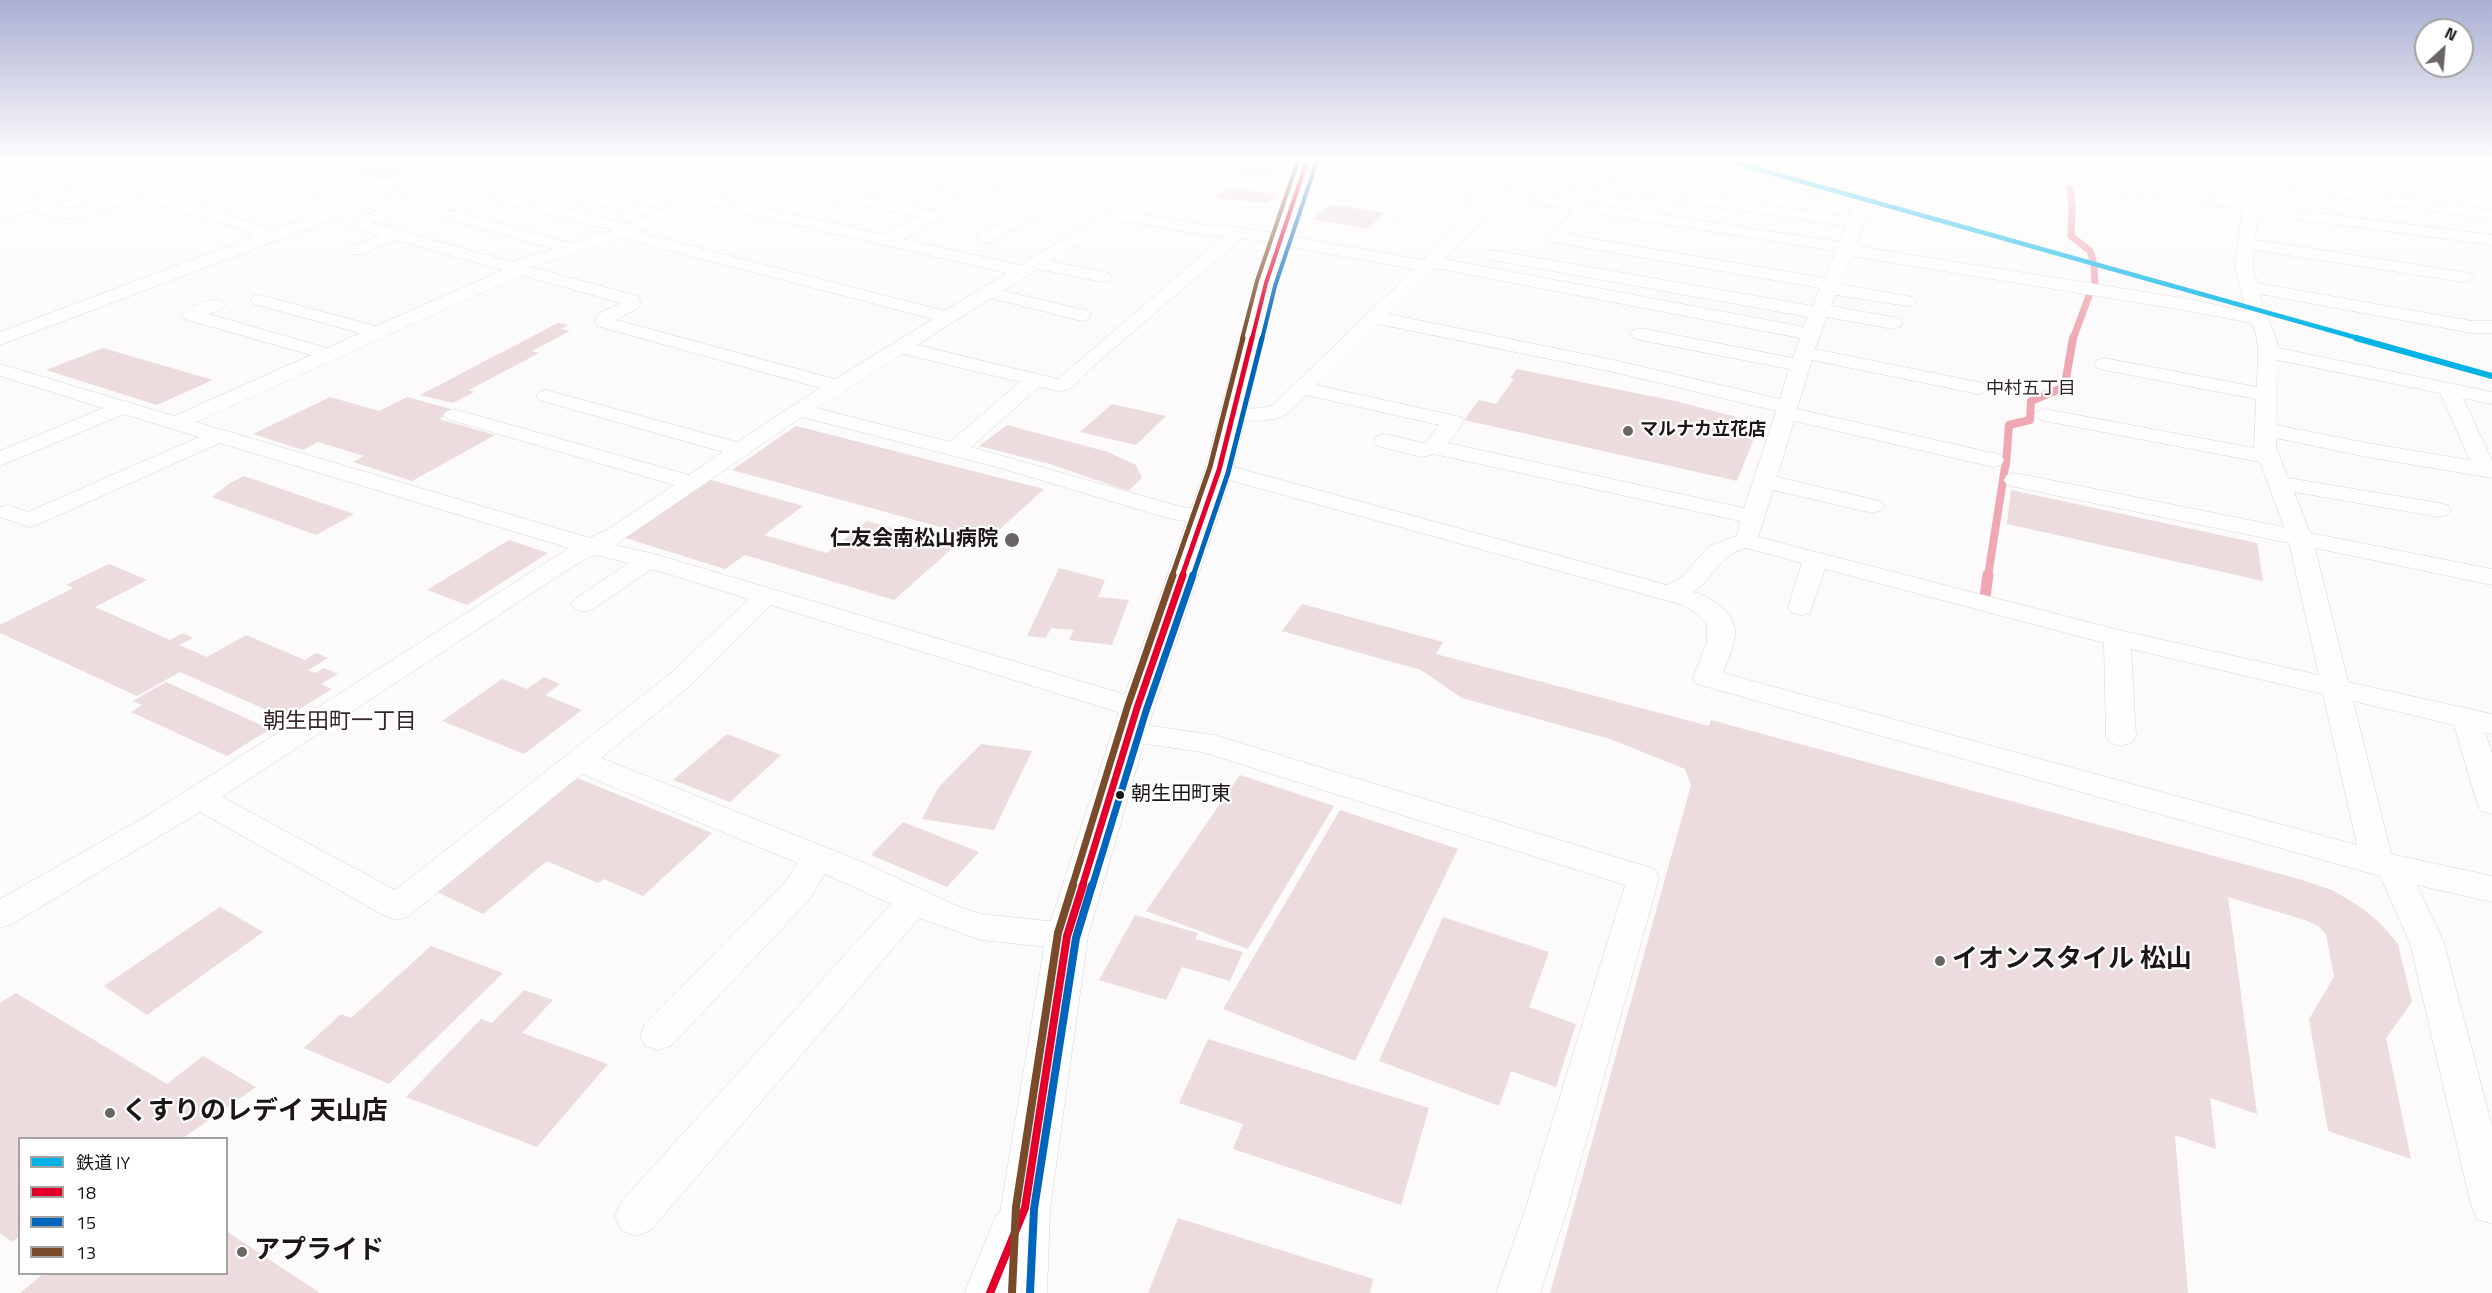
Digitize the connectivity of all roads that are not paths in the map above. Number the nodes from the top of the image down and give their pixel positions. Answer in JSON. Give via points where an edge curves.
{"nodes":[{"id":1,"x":221,"y":218,"type":"edge"},
{"id":2,"x":320,"y":218,"type":"edge"},
{"id":3,"x":370,"y":218,"type":"edge"},
{"id":4,"x":462,"y":218,"type":"edge"},
{"id":5,"x":577,"y":218,"type":"edge"},
{"id":6,"x":656,"y":218,"type":"edge"},
{"id":7,"x":788,"y":218,"type":"edge"},
{"id":8,"x":930,"y":218,"type":"edge"},
{"id":9,"x":1020,"y":218,"type":"edge"},
{"id":10,"x":1105,"y":218,"type":"edge"},
{"id":11,"x":1142,"y":218,"type":"edge"},
{"id":12,"x":1287,"y":218,"type":"edge"},
{"id":13,"x":1474,"y":218,"type":"edge"},
{"id":14,"x":1575,"y":218,"type":"edge"},
{"id":15,"x":1669,"y":218,"type":"edge"},
{"id":16,"x":1824,"y":218,"type":"edge"},
{"id":17,"x":1857,"y":218,"type":"edge"},
{"id":18,"x":2249,"y":218,"type":"edge"},
{"id":19,"x":2368,"y":218,"type":"edge"},
{"id":20,"x":1856,"y":223,"type":"junction"},
{"id":21,"x":625,"y":231,"type":"junction"},
{"id":22,"x":1239,"y":232,"type":"junction"},
{"id":23,"x":395,"y":235,"type":"junction"},
{"id":24,"x":269,"y":237,"type":"junction"},
{"id":25,"x":985,"y":238,"type":"dead end"},
{"id":26,"x":889,"y":240,"type":"junction"},
{"id":27,"x":1280,"y":240,"type":"junction"},
{"id":28,"x":2492,"y":240,"type":"edge"},
{"id":29,"x":2246,"y":244,"type":"junction"},
{"id":30,"x":1446,"y":247,"type":"junction"},
{"id":31,"x":570,"y":248,"type":"junction"},
{"id":32,"x":1845,"y":249,"type":"junction"},
{"id":33,"x":356,"y":250,"type":"dead end"},
{"id":34,"x":1429,"y":264,"type":"junction"},
{"id":35,"x":1028,"y":267,"type":"junction"},
{"id":36,"x":516,"y":268,"type":"junction"},
{"id":37,"x":1103,"y":277,"type":"dead end"},
{"id":38,"x":2464,"y":277,"type":"dead end"},
{"id":39,"x":1830,"y":286,"type":"junction"},
{"id":40,"x":2249,"y":287,"type":"junction"},
{"id":41,"x":987,"y":292,"type":"junction"},
{"id":42,"x":260,"y":300,"type":"dead end"},
{"id":43,"x":1907,"y":301,"type":"dead end"},
{"id":44,"x":216,"y":305,"type":"dead end"},
{"id":45,"x":1820,"y":311,"type":"junction"},
{"id":46,"x":1082,"y":315,"type":"dead end"},
{"id":47,"x":946,"y":317,"type":"junction"},
{"id":48,"x":1374,"y":317,"type":"junction"},
{"id":49,"x":2258,"y":319,"type":"junction"},
{"id":50,"x":1893,"y":324,"type":"dead end"},
{"id":51,"x":2492,"y":327,"type":"edge"},
{"id":52,"x":376,"y":332,"type":"junction"},
{"id":53,"x":1640,"y":334,"type":"dead end"},
{"id":54,"x":0,"y":339,"type":"edge"},
{"id":55,"x":899,"y":347,"type":"junction"},
{"id":56,"x":1805,"y":350,"type":"junction"},
{"id":57,"x":2268,"y":352,"type":"junction"},
{"id":58,"x":328,"y":354,"type":"junction"},
{"id":59,"x":2104,"y":364,"type":"dead end"},
{"id":60,"x":0,"y":370,"type":"edge"},
{"id":61,"x":1034,"y":380,"type":"junction"},
{"id":62,"x":837,"y":386,"type":"junction"},
{"id":63,"x":1301,"y":388,"type":"junction"},
{"id":64,"x":1978,"y":388,"type":"dead end"},
{"id":65,"x":2448,"y":388,"type":"junction"},
{"id":66,"x":2266,"y":394,"type":"junction"},
{"id":67,"x":546,"y":396,"type":"dead end"},
{"id":68,"x":2492,"y":398,"type":"edge"},
{"id":69,"x":122,"y":407,"type":"junction"},
{"id":70,"x":799,"y":410,"type":"junction"},
{"id":71,"x":1786,"y":410,"type":"junction"},
{"id":72,"x":1235,"y":413,"type":"junction"},
{"id":73,"x":454,"y":415,"type":"dead end"},
{"id":74,"x":2045,"y":415,"type":"dead end"},
{"id":75,"x":176,"y":423,"type":"junction"},
{"id":76,"x":2266,"y":429,"type":"junction"},
{"id":77,"x":219,"y":436,"type":"junction"},
{"id":78,"x":1385,"y":441,"type":"dead end"},
{"id":79,"x":1434,"y":447,"type":"junction"},
{"id":80,"x":955,"y":449,"type":"junction"},
{"id":81,"x":740,"y":450,"type":"junction"},
{"id":82,"x":2268,"y":457,"type":"junction"},
{"id":83,"x":0,"y":459,"type":"edge"},
{"id":84,"x":1994,"y":460,"type":"dead end"},
{"id":85,"x":1219,"y":470,"type":"junction"},
{"id":86,"x":2489,"y":471,"type":"edge"},
{"id":87,"x":2015,"y":480,"type":"dead end"},
{"id":88,"x":1764,"y":481,"type":"junction"},
{"id":89,"x":691,"y":483,"type":"junction"},
{"id":90,"x":2280,"y":483,"type":"junction"},
{"id":91,"x":1872,"y":506,"type":"dead end"},
{"id":92,"x":2439,"y":510,"type":"dead end"},
{"id":93,"x":8,"y":512,"type":"dead end"},
{"id":94,"x":1203,"y":517,"type":"junction"},
{"id":95,"x":1749,"y":529,"type":"junction"},
{"id":96,"x":2300,"y":538,"type":"junction"},
{"id":97,"x":593,"y":546,"type":"junction"},
{"id":98,"x":1816,"y":559,"type":"junction"},
{"id":99,"x":649,"y":560,"type":"junction"},
{"id":100,"x":2492,"y":576,"type":"edge"},
{"id":101,"x":1670,"y":594,"type":"junction"},
{"id":102,"x":765,"y":597,"type":"junction"},
{"id":103,"x":584,"y":604,"type":"dead end"},
{"id":104,"x":1801,"y":607,"type":"dead end"},
{"id":105,"x":2117,"y":638,"type":"junction"},
{"id":106,"x":2335,"y":689,"type":"junction"},
{"id":107,"x":1133,"y":720,"type":"junction"},
{"id":108,"x":2480,"y":721,"type":"edge"},
{"id":109,"x":2121,"y":736,"type":"dead end"},
{"id":110,"x":579,"y":761,"type":"junction"},
{"id":111,"x":198,"y":797,"type":"junction"},
{"id":112,"x":2492,"y":802,"type":"edge"},
{"id":113,"x":816,"y":857,"type":"junction"},
{"id":114,"x":2385,"y":865,"type":"junction"},
{"id":115,"x":2492,"y":889,"type":"edge"},
{"id":116,"x":914,"y":901,"type":"junction"},
{"id":117,"x":3,"y":910,"type":"edge"},
{"id":118,"x":1067,"y":936,"type":"junction"},
{"id":119,"x":658,"y":1035,"type":"dead end"},
{"id":120,"x":2492,"y":1205,"type":"edge"},
{"id":121,"x":1025,"y":1208,"type":"junction"},
{"id":122,"x":636,"y":1216,"type":"dead end"},
{"id":123,"x":990,"y":1293,"type":"edge"},
{"id":124,"x":1020,"y":1293,"type":"edge"},
{"id":125,"x":1518,"y":1293,"type":"edge"}],
"edges":[{"from":1,"to":24,"type":"street"},
{"from":2,"to":24,"type":"street"},
{"from":3,"to":23,"type":"street","via":[[360,225]]},
{"from":4,"to":31,"type":"street"},
{"from":5,"to":21,"type":"street"},
{"from":6,"to":21,"type":"street"},
{"from":7,"to":26,"type":"street"},
{"from":8,"to":26,"type":"street"},
{"from":9,"to":25,"type":"street"},
{"from":10,"to":35,"type":"street"},
{"from":11,"to":22,"type":"street"},
{"from":12,"to":27,"type":"street"},
{"from":13,"to":30,"type":"street"},
{"from":14,"to":39,"type":"street","via":[[1558,238]]},
{"from":15,"to":32,"type":"street"},
{"from":16,"to":20,"type":"street"},
{"from":17,"to":20,"type":"street"},
{"from":18,"to":29,"type":"street"},
{"from":19,"to":28,"type":"street"},
{"from":20,"to":32,"type":"street"},
{"from":21,"to":31,"type":"street"},
{"from":21,"to":47,"type":"street"},
{"from":22,"to":27,"type":"street"},
{"from":22,"to":61,"type":"street","via":[[1062,386]]},
{"from":23,"to":33,"type":"street"},
{"from":23,"to":36,"type":"street"},
{"from":24,"to":54,"type":"street"},
{"from":26,"to":35,"type":"street"},
{"from":27,"to":34,"type":"street"},
{"from":27,"to":72,"type":"street"},
{"from":29,"to":38,"type":"street"},
{"from":29,"to":40,"type":"street","via":[[2244,266]]},
{"from":30,"to":34,"type":"street"},
{"from":30,"to":45,"type":"street"},
{"from":31,"to":36,"type":"street"},
{"from":32,"to":39,"type":"street"},
{"from":32,"to":49,"type":"street"},
{"from":34,"to":48,"type":"street"},
{"from":34,"to":56,"type":"street"},
{"from":35,"to":37,"type":"street"},
{"from":35,"to":41,"type":"street"},
{"from":36,"to":52,"type":"street"},
{"from":36,"to":62,"type":"street","via":[[632,300],[632,304],[604,322]]},
{"from":39,"to":43,"type":"street"},
{"from":39,"to":45,"type":"street"},
{"from":40,"to":49,"type":"street"},
{"from":40,"to":51,"type":"street","via":[[2472,327]]},
{"from":41,"to":46,"type":"street"},
{"from":41,"to":47,"type":"street"},
{"from":42,"to":52,"type":"street"},
{"from":44,"to":58,"type":"street","via":[[191,315]]},
{"from":45,"to":50,"type":"street"},
{"from":45,"to":56,"type":"street"},
{"from":47,"to":55,"type":"street"},
{"from":48,"to":63,"type":"street"},
{"from":48,"to":71,"type":"street","via":[[1618,367]]},
{"from":49,"to":57,"type":"street","via":[[2266,333]]},
{"from":52,"to":58,"type":"street"},
{"from":53,"to":56,"type":"street"},
{"from":55,"to":61,"type":"street"},
{"from":55,"to":62,"type":"street"},
{"from":56,"to":64,"type":"street"},
{"from":56,"to":71,"type":"street"},
{"from":57,"to":65,"type":"street"},
{"from":57,"to":66,"type":"street"},
{"from":58,"to":75,"type":"street"},
{"from":59,"to":66,"type":"street"},
{"from":60,"to":69,"type":"street"},
{"from":61,"to":80,"type":"street"},
{"from":62,"to":70,"type":"street"},
{"from":63,"to":72,"type":"street","via":[[1280,409],[1265,414]]},
{"from":63,"to":79,"type":"street","via":[[1453,422]]},
{"from":65,"to":68,"type":"street"},
{"from":65,"to":86,"type":"street"},
{"from":66,"to":76,"type":"street"},
{"from":67,"to":81,"type":"street"},
{"from":69,"to":75,"type":"street"},
{"from":69,"to":83,"type":"street"},
{"from":70,"to":80,"type":"street"},
{"from":70,"to":81,"type":"street"},
{"from":71,"to":84,"type":"street"},
{"from":71,"to":88,"type":"street"},
{"from":72,"to":85,"type":"street"},
{"from":73,"to":89,"type":"street"},
{"from":74,"to":82,"type":"street"},
{"from":75,"to":77,"type":"street"},
{"from":76,"to":82,"type":"street"},
{"from":76,"to":86,"type":"street"},
{"from":77,"to":93,"type":"street","via":[[29,520]]},
{"from":77,"to":97,"type":"street"},
{"from":78,"to":79,"type":"street","via":[[1422,450]]},
{"from":79,"to":95,"type":"street"},
{"from":80,"to":94,"type":"street","via":[[1175,513]]},
{"from":81,"to":89,"type":"street"},
{"from":82,"to":90,"type":"street"},
{"from":85,"to":94,"type":"street"},
{"from":85,"to":101,"type":"street"},
{"from":87,"to":96,"type":"street"},
{"from":88,"to":91,"type":"street"},
{"from":88,"to":95,"type":"street"},
{"from":89,"to":97,"type":"street","via":[[616,535]]},
{"from":90,"to":92,"type":"street"},
{"from":90,"to":96,"type":"street"},
{"from":94,"to":107,"type":"street"},
{"from":95,"to":98,"type":"street"},
{"from":95,"to":101,"type":"street","via":[[1712,554],[1691,584]]},
{"from":96,"to":100,"type":"street"},
{"from":96,"to":106,"type":"street"},
{"from":97,"to":99,"type":"street"},
{"from":97,"to":111,"type":"street"},
{"from":98,"to":104,"type":"street"},
{"from":98,"to":105,"type":"street"},
{"from":99,"to":102,"type":"street"},
{"from":99,"to":103,"type":"street"},
{"from":101,"to":114,"type":"street","via":[[1704,606],[1720,619],[1723,631],[1707,678]]},
{"from":102,"to":107,"type":"street"},
{"from":102,"to":110,"type":"street","via":[[681,679]]},
{"from":105,"to":106,"type":"street"},
{"from":105,"to":109,"type":"street"},
{"from":106,"to":108,"type":"street"},
{"from":106,"to":114,"type":"street"},
{"from":107,"to":118,"type":"street"},
{"from":107,"to":125,"type":"street","via":[[1643,878]]},
{"from":108,"to":112,"type":"street"},
{"from":110,"to":111,"type":"street","via":[[397,907]]},
{"from":110,"to":113,"type":"street"},
{"from":111,"to":117,"type":"street"},
{"from":113,"to":116,"type":"street"},
{"from":113,"to":119,"type":"street","via":[[796,891]]},
{"from":114,"to":115,"type":"street"},
{"from":114,"to":120,"type":"street","via":[[2427,943]]},
{"from":116,"to":118,"type":"street","via":[[981,927]]},
{"from":116,"to":122,"type":"street"},
{"from":118,"to":121,"type":"street"},
{"from":121,"to":123,"type":"street"},
{"from":121,"to":124,"type":"street"}]}
